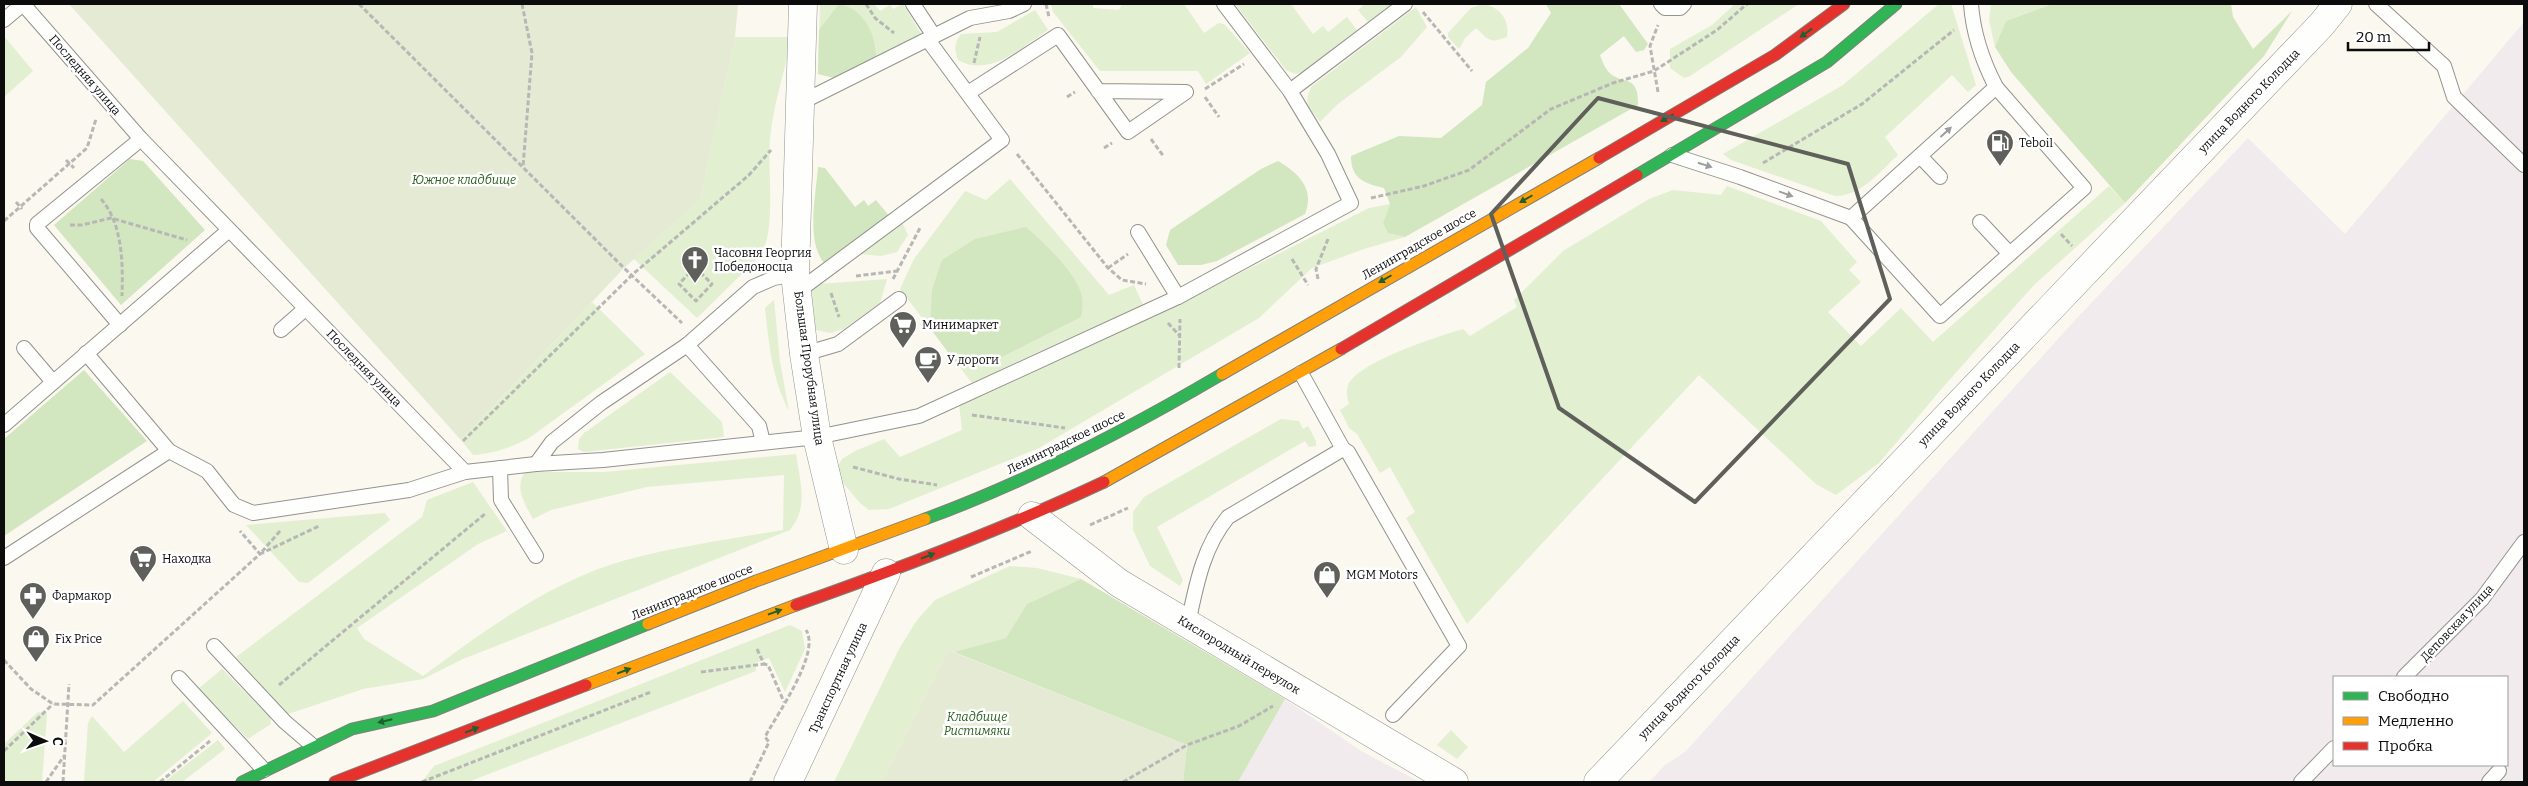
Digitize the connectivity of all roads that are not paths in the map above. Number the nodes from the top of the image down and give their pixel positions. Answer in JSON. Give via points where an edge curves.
{"nodes":[{"id":1,"x":23,"y":4,"type":"edge"},
{"id":2,"x":803,"y":4,"type":"edge"},
{"id":3,"x":914,"y":4,"type":"edge"},
{"id":4,"x":1024,"y":4,"type":"edge"},
{"id":5,"x":1224,"y":4,"type":"edge"},
{"id":6,"x":1404,"y":4,"type":"edge"},
{"id":7,"x":1684,"y":4,"type":"edge"},
{"id":8,"x":1844,"y":4,"type":"edge"},
{"id":9,"x":1896,"y":4,"type":"edge"},
{"id":10,"x":2338,"y":4,"type":"edge"},
{"id":11,"x":2376,"y":4,"type":"edge"},
{"id":12,"x":1663,"y":6,"type":"edge"},
{"id":13,"x":992,"y":10,"type":"edge"},
{"id":14,"x":1971,"y":10,"type":"edge"},
{"id":15,"x":4,"y":20,"type":"edge"},
{"id":16,"x":931,"y":38,"type":"junction"},
{"id":17,"x":1996,"y":87,"type":"junction"},
{"id":18,"x":1098,"y":91,"type":"junction"},
{"id":19,"x":1290,"y":91,"type":"junction"},
{"id":20,"x":968,"y":93,"type":"junction"},
{"id":21,"x":800,"y":111,"type":"junction"},
{"id":22,"x":141,"y":139,"type":"junction"},
{"id":23,"x":1669,"y":154,"type":"junction"},
{"id":24,"x":1920,"y":156,"type":"junction"},
{"id":25,"x":2524,"y":165,"type":"edge"},
{"id":26,"x":1940,"y":177,"type":"dead end"},
{"id":27,"x":1851,"y":218,"type":"junction"},
{"id":28,"x":1980,"y":222,"type":"dead end"},
{"id":29,"x":229,"y":230,"type":"junction"},
{"id":30,"x":1138,"y":232,"type":"dead end"},
{"id":31,"x":2010,"y":254,"type":"junction"},
{"id":32,"x":796,"y":283,"type":"junction"},
{"id":33,"x":1176,"y":293,"type":"junction"},
{"id":34,"x":899,"y":299,"type":"dead end"},
{"id":35,"x":305,"y":309,"type":"junction"},
{"id":36,"x":120,"y":325,"type":"junction"},
{"id":37,"x":281,"y":330,"type":"dead end"},
{"id":38,"x":687,"y":345,"type":"junction"},
{"id":39,"x":24,"y":348,"type":"dead end"},
{"id":40,"x":86,"y":353,"type":"junction"},
{"id":41,"x":804,"y":354,"type":"junction"},
{"id":42,"x":1301,"y":372,"type":"junction"},
{"id":43,"x":53,"y":382,"type":"junction"},
{"id":44,"x":4,"y":425,"type":"edge"},
{"id":45,"x":763,"y":442,"type":"junction"},
{"id":46,"x":820,"y":448,"type":"junction"},
{"id":47,"x":1343,"y":449,"type":"junction"},
{"id":48,"x":168,"y":451,"type":"junction"},
{"id":49,"x":536,"y":464,"type":"junction"},
{"id":50,"x":500,"y":468,"type":"junction"},
{"id":51,"x":465,"y":472,"type":"junction"},
{"id":52,"x":1032,"y":516,"type":"junction"},
{"id":53,"x":2524,"y":542,"type":"edge"},
{"id":54,"x":844,"y":550,"type":"junction"},
{"id":55,"x":536,"y":556,"type":"dead end"},
{"id":56,"x":4,"y":558,"type":"edge"},
{"id":57,"x":886,"y":573,"type":"junction"},
{"id":58,"x":1188,"y":624,"type":"junction"},
{"id":59,"x":214,"y":646,"type":"dead end"},
{"id":60,"x":2405,"y":676,"type":"edge"},
{"id":61,"x":179,"y":678,"type":"dead end"},
{"id":62,"x":1393,"y":715,"type":"dead end"},
{"id":63,"x":313,"y":746,"type":"junction"},
{"id":64,"x":2333,"y":749,"type":"edge"},
{"id":65,"x":264,"y":770,"type":"junction"},
{"id":66,"x":2499,"y":771,"type":"dead end"},
{"id":67,"x":242,"y":782,"type":"edge"},
{"id":68,"x":335,"y":782,"type":"edge"},
{"id":69,"x":788,"y":782,"type":"edge"},
{"id":70,"x":1454,"y":782,"type":"edge"},
{"id":71,"x":1598,"y":782,"type":"edge"},
{"id":72,"x":2301,"y":782,"type":"edge"},
{"id":73,"x":2489,"y":782,"type":"edge"}],
"edges":[{"from":1,"to":15,"type":"lane"},
{"from":1,"to":22,"type":"lane","name":"Последняя улица"},
{"from":2,"to":21,"type":"street","name":"Большая Прорубная улица"},
{"from":3,"to":16,"type":"lane"},
{"from":4,"to":13,"type":"lane","via":[[1008,11]]},
{"from":5,"to":19,"type":"lane"},
{"from":6,"to":19,"type":"lane"},
{"from":7,"to":12,"type":"lane","via":[[1680,8]]},
{"from":8,"to":54,"type":"main road","name":"Ленинградское шоссе","one_way":true,"via":[[1775,55],[1725,85],[1104,441],[981,499]]},
{"from":9,"to":23,"type":"main road","via":[[1827,62]]},
{"from":10,"to":71,"type":"street","name":"улица Водного Колодца"},
{"from":11,"to":25,"type":"lane","via":[[2444,66],[2454,97]]},
{"from":13,"to":16,"type":"lane"},
{"from":14,"to":17,"type":"lane","via":[[1986,68]]},
{"from":16,"to":20,"type":"lane"},
{"from":16,"to":21,"type":"lane"},
{"from":24,"to":17,"type":"lane","one_way":true},
{"from":17,"to":31,"type":"lane","via":[[2084,188]]},
{"from":18,"to":18,"type":"lane","via":[[1128,132],[1186,92],[1147,92]]},
{"from":18,"to":20,"type":"lane","via":[[1058,35]]},
{"from":19,"to":33,"type":"lane","via":[[1328,154],[1351,203]]},
{"from":20,"to":32,"type":"lane","via":[[1002,140]]},
{"from":21,"to":32,"type":"street","name":"Большая Прорубная улица"},
{"from":22,"to":29,"type":"lane","name":"Последняя улица"},
{"from":22,"to":36,"type":"lane","via":[[37,224],[37,228]]},
{"from":23,"to":27,"type":"lane","one_way":true},
{"from":23,"to":42,"type":"main road"},
{"from":24,"to":26,"type":"lane"},
{"from":24,"to":27,"type":"lane"},
{"from":27,"to":31,"type":"lane","via":[[1940,316]]},
{"from":28,"to":31,"type":"lane"},
{"from":29,"to":35,"type":"lane","name":"Последняя улица"},
{"from":29,"to":36,"type":"lane"},
{"from":30,"to":33,"type":"lane"},
{"from":32,"to":38,"type":"lane","via":[[774,278],[753,287]]},
{"from":32,"to":41,"type":"street","name":"Большая Прорубная улица"},
{"from":33,"to":46,"type":"lane","via":[[919,416]]},
{"from":34,"to":41,"type":"lane","via":[[838,344]]},
{"from":35,"to":37,"type":"lane"},
{"from":35,"to":51,"type":"lane","name":"Последняя улица"},
{"from":36,"to":40,"type":"lane"},
{"from":38,"to":45,"type":"lane","via":[[759,426]]},
{"from":38,"to":49,"type":"lane","via":[[601,403],[552,442]]},
{"from":39,"to":43,"type":"lane"},
{"from":40,"to":43,"type":"lane"},
{"from":40,"to":48,"type":"lane"},
{"from":41,"to":46,"type":"street","name":"Большая Прорубная улица"},
{"from":42,"to":47,"type":"lane"},
{"from":42,"to":52,"type":"main road","via":[[1108,480]]},
{"from":43,"to":44,"type":"lane"},
{"from":45,"to":46,"type":"lane"},
{"from":45,"to":49,"type":"lane"},
{"from":46,"to":54,"type":"street","name":"Большая Прорубная улица"},
{"from":47,"to":58,"type":"lane","via":[[1228,517],[1214,534],[1206,554]]},
{"from":47,"to":62,"type":"lane","via":[[1348,452],[1459,646]]},
{"from":48,"to":51,"type":"lane","via":[[207,471],[234,505],[253,513],[409,490]]},
{"from":48,"to":56,"type":"lane"},
{"from":49,"to":50,"type":"lane"},
{"from":50,"to":51,"type":"lane"},
{"from":50,"to":55,"type":"lane","via":[[501,500]]},
{"from":57,"to":52,"type":"main road","one_way":true},
{"from":52,"to":58,"type":"street","name":"Кислородный переулок","via":[[1119,582]]},
{"from":53,"to":60,"type":"lane","name":"Деповская улица","via":[[2482,599]]},
{"from":54,"to":63,"type":"main road","name":"Ленинградское шоссе","one_way":true,"via":[[756,581],[433,711],[352,729]]},
{"from":68,"to":57,"type":"main road","one_way":true,"via":[[767,615]]},
{"from":57,"to":69,"type":"street","name":"Транспортная улица"},
{"from":58,"to":70,"type":"street","name":"Кислородный переулок"},
{"from":59,"to":63,"type":"lane"},
{"from":61,"to":65,"type":"lane"},
{"from":63,"to":65,"type":"main road","name":"Ленинградское шоссе"},
{"from":64,"to":72,"type":"lane"},
{"from":65,"to":67,"type":"main road","name":"Ленинградское шоссе"},
{"from":66,"to":73,"type":"lane"}]}
